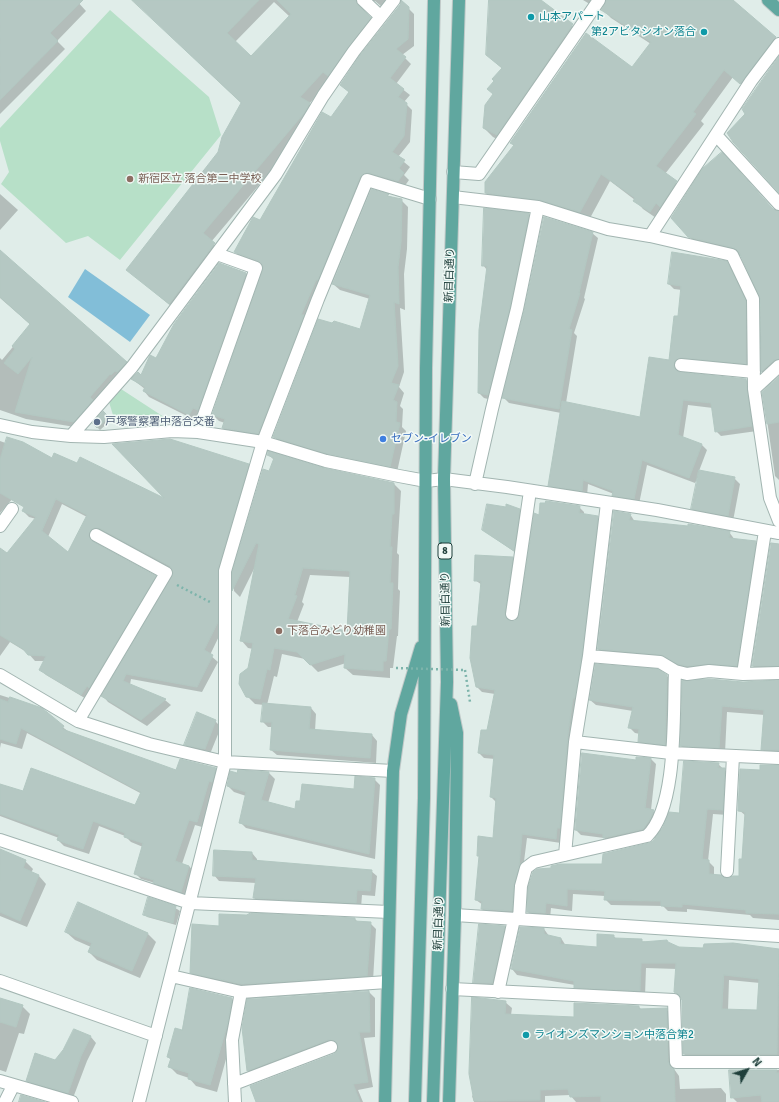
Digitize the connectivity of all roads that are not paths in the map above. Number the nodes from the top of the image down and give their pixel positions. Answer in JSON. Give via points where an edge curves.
{"nodes":[{"id":1,"x":363,"y":0,"type":"edge"},
{"id":2,"x":394,"y":0,"type":"edge"},
{"id":3,"x":434,"y":0,"type":"edge"},
{"id":4,"x":459,"y":0,"type":"edge"},
{"id":5,"x":599,"y":0,"type":"edge"},
{"id":6,"x":380,"y":16,"type":"junction"},
{"id":7,"x":779,"y":44,"type":"edge"},
{"id":8,"x":716,"y":134,"type":"junction"},
{"id":9,"x":453,"y":172,"type":"junction"},
{"id":10,"x":453,"y":197,"type":"junction"},
{"id":11,"x":430,"y":199,"type":"junction"},
{"id":12,"x":779,"y":204,"type":"edge"},
{"id":13,"x":538,"y":207,"type":"junction"},
{"id":14,"x":650,"y":236,"type":"junction"},
{"id":15,"x":217,"y":254,"type":"junction"},
{"id":16,"x":681,"y":365,"type":"dead end"},
{"id":17,"x":779,"y":366,"type":"edge"},
{"id":18,"x":754,"y":372,"type":"junction"},
{"id":19,"x":754,"y":389,"type":"junction"},
{"id":20,"x":0,"y":425,"type":"edge"},
{"id":21,"x":198,"y":432,"type":"junction"},
{"id":22,"x":72,"y":436,"type":"junction"},
{"id":23,"x":263,"y":442,"type":"junction"},
{"id":24,"x":444,"y":479,"type":"junction"},
{"id":25,"x":426,"y":481,"type":"junction"},
{"id":26,"x":475,"y":484,"type":"junction"},
{"id":27,"x":530,"y":491,"type":"junction"},
{"id":28,"x":775,"y":497,"type":"edge"},
{"id":29,"x":608,"y":503,"type":"junction"},
{"id":30,"x":12,"y":509,"type":"dead end"},
{"id":31,"x":779,"y":521,"type":"edge"},
{"id":32,"x":0,"y":526,"type":"edge"},
{"id":33,"x":765,"y":531,"type":"junction"},
{"id":34,"x":779,"y":533,"type":"edge"},
{"id":35,"x":96,"y":535,"type":"dead end"},
{"id":36,"x":512,"y":614,"type":"dead end"},
{"id":37,"x":425,"y":634,"type":"junction"},
{"id":38,"x":589,"y":656,"type":"junction"},
{"id":39,"x":675,"y":671,"type":"junction"},
{"id":40,"x":779,"y":673,"type":"edge"},
{"id":41,"x":743,"y":674,"type":"junction"},
{"id":42,"x":0,"y":675,"type":"edge"},
{"id":43,"x":447,"y":682,"type":"junction"},
{"id":44,"x":78,"y":721,"type":"junction"},
{"id":45,"x":576,"y":742,"type":"junction"},
{"id":46,"x":671,"y":753,"type":"junction"},
{"id":47,"x":733,"y":756,"type":"junction"},
{"id":48,"x":779,"y":758,"type":"edge"},
{"id":49,"x":225,"y":762,"type":"junction"},
{"id":50,"x":392,"y":771,"type":"junction"},
{"id":51,"x":0,"y":840,"type":"edge"},
{"id":52,"x":565,"y":855,"type":"junction"},
{"id":53,"x":727,"y":871,"type":"dead end"},
{"id":54,"x":190,"y":904,"type":"junction"},
{"id":55,"x":389,"y":912,"type":"junction"},
{"id":56,"x":455,"y":915,"type":"junction"},
{"id":57,"x":516,"y":919,"type":"junction"},
{"id":58,"x":779,"y":936,"type":"edge"},
{"id":59,"x":171,"y":976,"type":"junction"},
{"id":60,"x":0,"y":981,"type":"edge"},
{"id":61,"x":387,"y":982,"type":"junction"},
{"id":62,"x":452,"y":990,"type":"junction"},
{"id":63,"x":241,"y":992,"type":"junction"},
{"id":64,"x":498,"y":992,"type":"junction"},
{"id":65,"x":156,"y":1036,"type":"junction"},
{"id":66,"x":331,"y":1047,"type":"dead end"},
{"id":67,"x":779,"y":1062,"type":"edge"},
{"id":68,"x":0,"y":1082,"type":"edge"},
{"id":69,"x":234,"y":1084,"type":"junction"},
{"id":70,"x":13,"y":1086,"type":"junction"},
{"id":71,"x":5,"y":1102,"type":"edge"},
{"id":72,"x":72,"y":1102,"type":"edge"},
{"id":73,"x":139,"y":1102,"type":"edge"},
{"id":74,"x":235,"y":1102,"type":"edge"},
{"id":75,"x":384,"y":1102,"type":"edge"},
{"id":76,"x":415,"y":1102,"type":"edge"},
{"id":77,"x":433,"y":1102,"type":"edge"},
{"id":78,"x":449,"y":1102,"type":"edge"}],
"edges":[{"from":1,"to":6,"type":"street"},
{"from":2,"to":6,"type":"street"},
{"from":3,"to":11,"type":"main road","name":"新目白通り","number":"8"},
{"from":4,"to":9,"type":"main road","name":"新目白通り","number":"8"},
{"from":5,"to":9,"type":"street","via":[[479,174]]},
{"from":6,"to":15,"type":"street","via":[[323,96],[276,174]]},
{"from":7,"to":8,"type":"street"},
{"from":8,"to":12,"type":"street"},
{"from":8,"to":14,"type":"street"},
{"from":9,"to":10,"type":"main road","name":"新目白通り","number":"8"},
{"from":10,"to":13,"type":"street"},
{"from":10,"to":24,"type":"main road","name":"新目白通り","number":"8"},
{"from":11,"to":23,"type":"street","via":[[367,180]]},
{"from":11,"to":25,"type":"main road","name":"新目白通り","number":"8"},
{"from":13,"to":14,"type":"street","via":[[608,229]]},
{"from":13,"to":26,"type":"street","via":[[517,309]]},
{"from":14,"to":18,"type":"street","via":[[732,255],[753,298]]},
{"from":15,"to":21,"type":"street","via":[[256,268]]},
{"from":15,"to":22,"type":"street","via":[[132,367]]},
{"from":16,"to":18,"type":"street"},
{"from":17,"to":19,"type":"street"},
{"from":18,"to":19,"type":"street"},
{"from":19,"to":28,"type":"street"},
{"from":20,"to":22,"type":"street","via":[[32,432]]},
{"from":21,"to":22,"type":"street","via":[[172,431],[104,437]]},
{"from":21,"to":23,"type":"street"},
{"from":23,"to":25,"type":"street","via":[[326,461]]},
{"from":23,"to":49,"type":"street","via":[[225,571]]},
{"from":24,"to":25,"type":"street"},
{"from":24,"to":26,"type":"street"},
{"from":24,"to":43,"type":"main road","name":"新目白通り","number":"8"},
{"from":25,"to":37,"type":"main road","name":"新目白通り","number":"8"},
{"from":26,"to":27,"type":"street"},
{"from":27,"to":29,"type":"street"},
{"from":27,"to":36,"type":"street"},
{"from":28,"to":31,"type":"street"},
{"from":29,"to":33,"type":"street"},
{"from":29,"to":38,"type":"street"},
{"from":30,"to":32,"type":"street"},
{"from":33,"to":34,"type":"street"},
{"from":33,"to":41,"type":"street"},
{"from":35,"to":44,"type":"street","via":[[166,573]]},
{"from":37,"to":50,"type":"main road","via":[[401,714]]},
{"from":37,"to":76,"type":"main road","name":"新目白通り","number":"8","via":[[424,798]]},
{"from":38,"to":39,"type":"street","via":[[660,662]]},
{"from":38,"to":45,"type":"street"},
{"from":39,"to":41,"type":"street","via":[[687,674],[709,671]]},
{"from":39,"to":46,"type":"street"},
{"from":40,"to":41,"type":"street"},
{"from":42,"to":44,"type":"street"},
{"from":43,"to":56,"type":"main road","via":[[457,733]]},
{"from":43,"to":77,"type":"main road","name":"新目白通り","number":"8"},
{"from":44,"to":49,"type":"street","via":[[149,744]]},
{"from":45,"to":46,"type":"street"},
{"from":45,"to":52,"type":"street"},
{"from":46,"to":47,"type":"street"},
{"from":46,"to":52,"type":"street","via":[[666,799],[660,818],[647,836]]},
{"from":47,"to":48,"type":"street"},
{"from":47,"to":53,"type":"street"},
{"from":49,"to":50,"type":"street"},
{"from":49,"to":54,"type":"street"},
{"from":50,"to":55,"type":"main road"},
{"from":51,"to":54,"type":"street"},
{"from":52,"to":57,"type":"street","via":[[534,862],[526,868]]},
{"from":54,"to":55,"type":"street"},
{"from":54,"to":59,"type":"street"},
{"from":55,"to":61,"type":"main road"},
{"from":56,"to":57,"type":"street"},
{"from":56,"to":62,"type":"main road"},
{"from":57,"to":58,"type":"street"},
{"from":57,"to":64,"type":"street"},
{"from":59,"to":63,"type":"street"},
{"from":59,"to":65,"type":"street"},
{"from":60,"to":65,"type":"street"},
{"from":61,"to":63,"type":"street"},
{"from":61,"to":75,"type":"main road"},
{"from":62,"to":64,"type":"street"},
{"from":62,"to":78,"type":"main road"},
{"from":63,"to":69,"type":"street","via":[[232,1040]]},
{"from":64,"to":67,"type":"street","via":[[674,1000],[676,1062]]},
{"from":65,"to":73,"type":"street"},
{"from":66,"to":69,"type":"street"},
{"from":68,"to":70,"type":"street"},
{"from":69,"to":74,"type":"street"},
{"from":70,"to":71,"type":"street"},
{"from":70,"to":72,"type":"street"}]}
